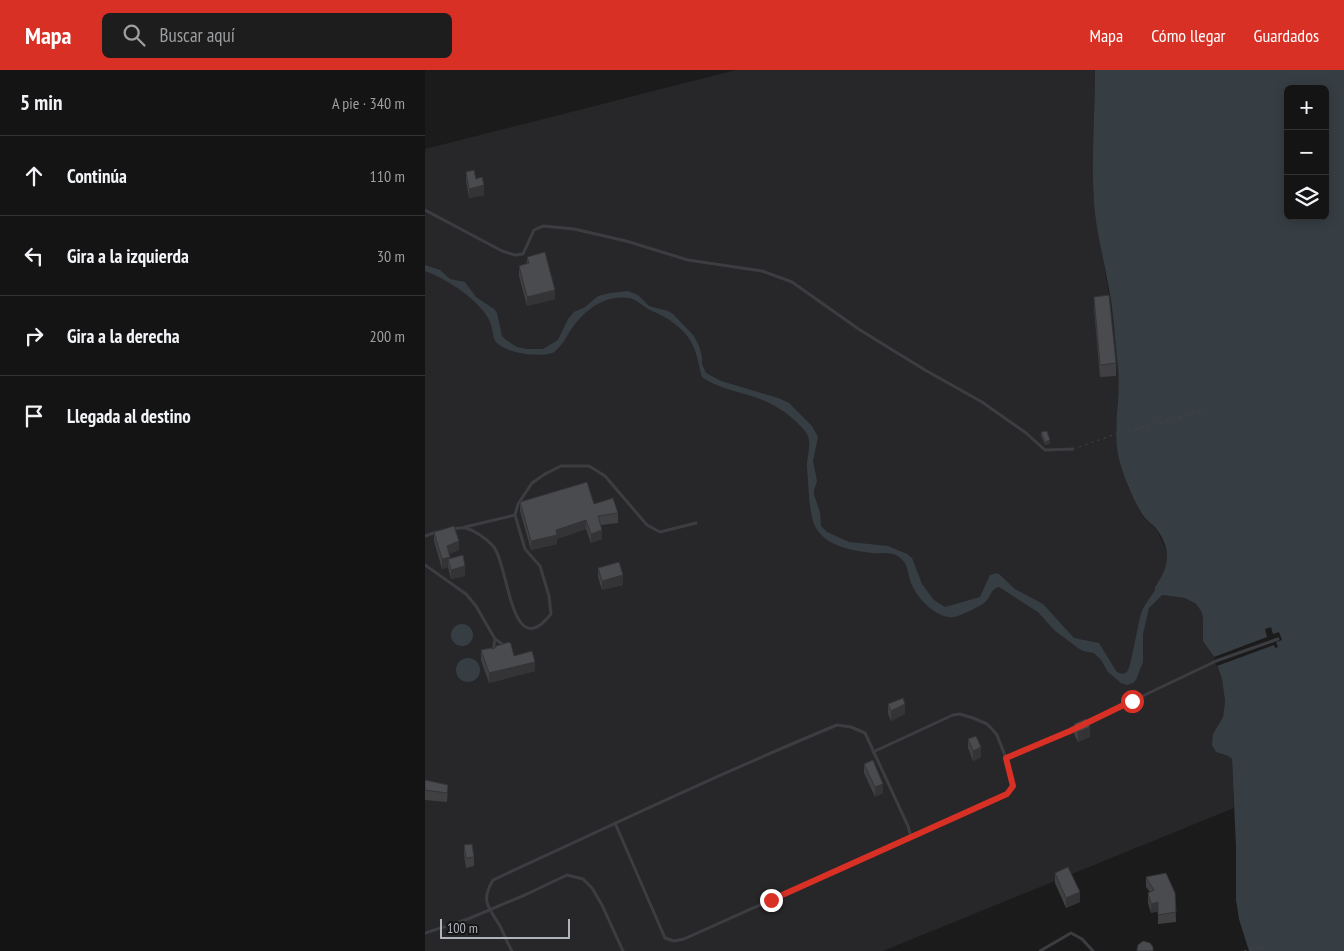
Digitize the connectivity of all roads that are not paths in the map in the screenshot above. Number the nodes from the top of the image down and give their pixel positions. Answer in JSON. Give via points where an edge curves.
{"nodes":[{"id":1,"x":425,"y":210,"type":"edge"},
{"id":2,"x":1073,"y":449,"type":"road end"},
{"id":3,"x":515,"y":515,"type":"junction"},
{"id":4,"x":696,"y":523,"type":"dead end"},
{"id":5,"x":465,"y":528,"type":"junction"},
{"id":6,"x":425,"y":536,"type":"edge"},
{"id":7,"x":425,"y":565,"type":"edge"},
{"id":8,"x":495,"y":639,"type":"junction"},
{"id":9,"x":1278,"y":639,"type":"dead end"},
{"id":10,"x":511,"y":650,"type":"edge"},
{"id":11,"x":493,"y":655,"type":"edge"},
{"id":12,"x":873,"y":752,"type":"junction"},
{"id":13,"x":1006,"y":758,"type":"junction"},
{"id":14,"x":615,"y":823,"type":"junction"},
{"id":15,"x":911,"y":837,"type":"junction"},
{"id":16,"x":488,"y":909,"type":"junction"},
{"id":17,"x":425,"y":932,"type":"edge"},
{"id":18,"x":512,"y":951,"type":"edge"},
{"id":19,"x":623,"y":951,"type":"edge"},
{"id":20,"x":1040,"y":951,"type":"edge"},
{"id":21,"x":1093,"y":951,"type":"edge"}],
"edges":[{"from":1,"to":2,"type":"lane","via":[[515,255],[523,254],[534,230],[543,226],[574,228],[688,260],[762,271],[792,282],[860,330],[982,402],[1045,450]]},
{"from":3,"to":4,"type":"lane","via":[[518,504],[532,483],[561,466],[576,465],[589,466],[605,476],[647,525],[660,532]]},
{"from":3,"to":5,"type":"lane"},
{"from":3,"to":5,"type":"lane","via":[[525,549],[540,566],[549,596],[551,614],[538,627],[527,628],[519,622],[494,546]]},
{"from":5,"to":6,"type":"lane"},
{"from":7,"to":8,"type":"lane","via":[[466,594]]},
{"from":8,"to":10,"type":"lane"},
{"from":8,"to":11,"type":"lane"},
{"from":9,"to":13,"type":"lane","via":[[1215,661]]},
{"from":12,"to":13,"type":"lane","via":[[960,714],[992,729]]},
{"from":12,"to":14,"type":"lane","via":[[865,733],[837,725]]},
{"from":12,"to":15,"type":"lane"},
{"from":13,"to":15,"type":"lane","via":[[1013,786],[1007,794]]},
{"from":14,"to":15,"type":"lane","via":[[665,938],[674,941]]},
{"from":14,"to":16,"type":"lane","via":[[493,880],[486,899]]},
{"from":16,"to":17,"type":"lane"},
{"from":16,"to":18,"type":"lane"},
{"from":16,"to":19,"type":"lane","via":[[567,875],[583,879],[602,905]]},
{"from":20,"to":21,"type":"lane","via":[[1071,933]]}]}
